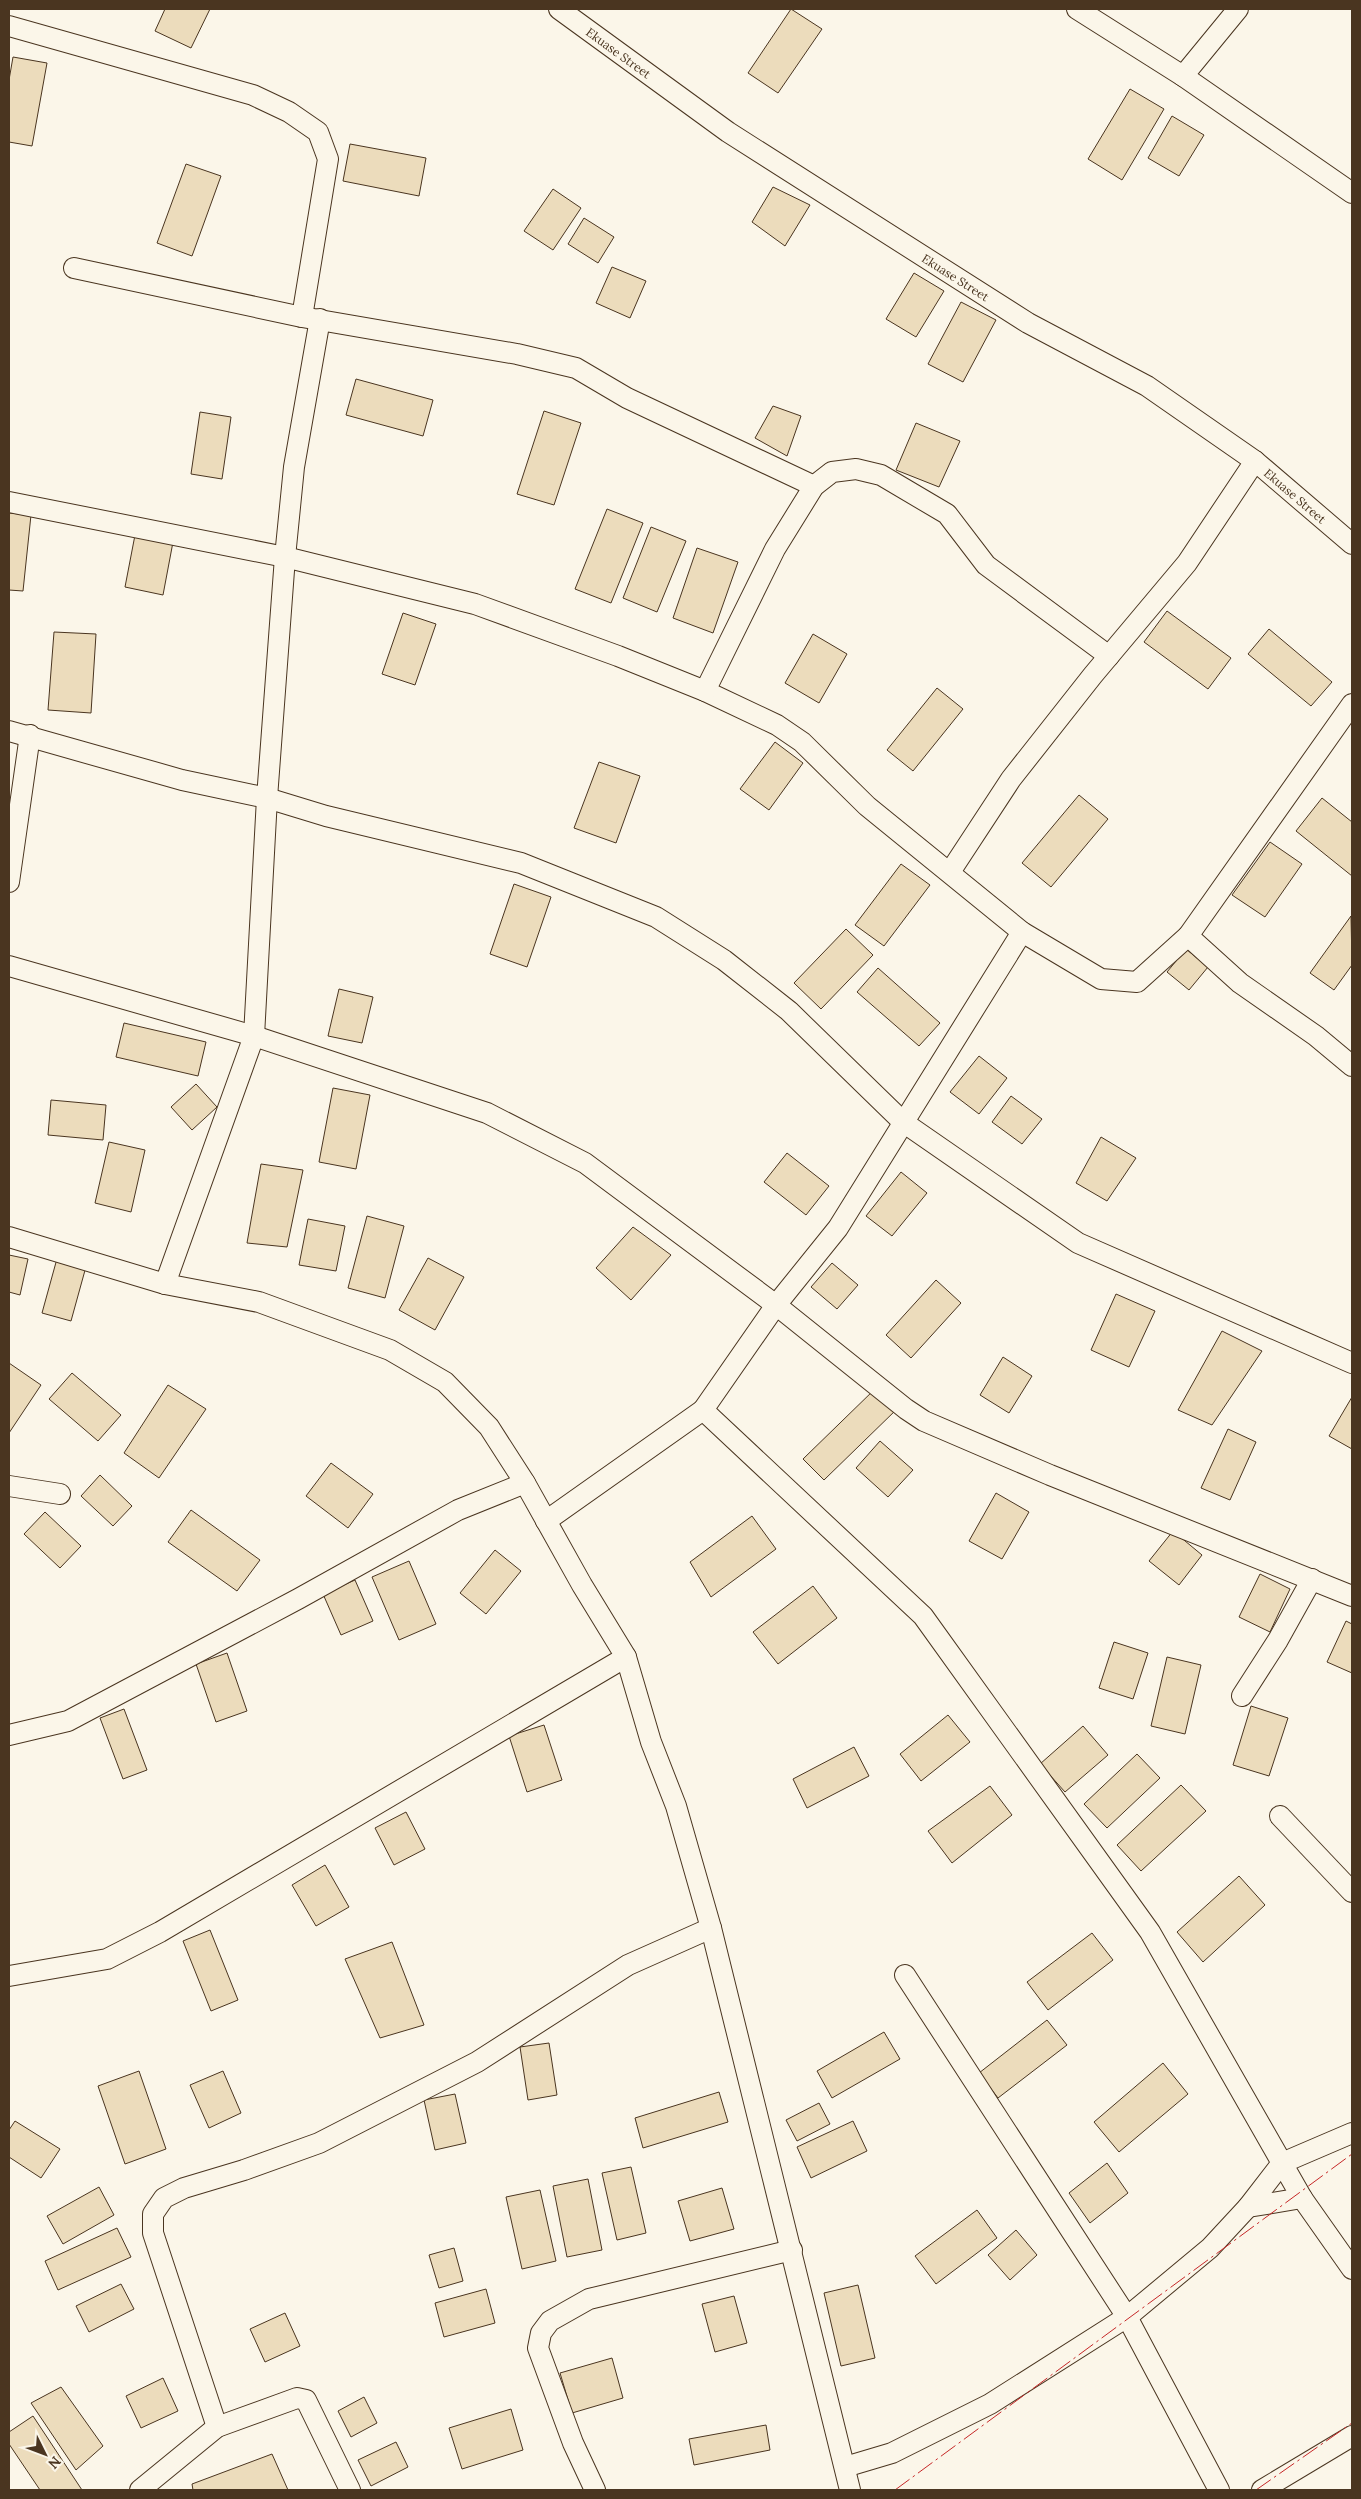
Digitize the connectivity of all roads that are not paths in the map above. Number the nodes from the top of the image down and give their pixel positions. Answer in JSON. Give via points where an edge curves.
{"nodes":[{"id":1,"x":559,"y":9,"type":"edge"},
{"id":2,"x":1077,"y":9,"type":"edge"},
{"id":3,"x":1238,"y":9,"type":"edge"},
{"id":4,"x":9,"y":26,"type":"edge"},
{"id":5,"x":1182,"y":76,"type":"junction"},
{"id":6,"x":1352,"y":193,"type":"edge"},
{"id":7,"x":74,"y":268,"type":"dead end"},
{"id":8,"x":311,"y":318,"type":"junction"},
{"id":9,"x":1254,"y":461,"type":"junction"},
{"id":10,"x":814,"y":486,"type":"junction"},
{"id":11,"x":9,"y":502,"type":"edge"},
{"id":12,"x":1352,"y":544,"type":"edge"},
{"id":13,"x":285,"y":557,"type":"junction"},
{"id":14,"x":1109,"y":656,"type":"junction"},
{"id":15,"x":705,"y":691,"type":"junction"},
{"id":16,"x":1352,"y":704,"type":"edge"},
{"id":17,"x":9,"y":731,"type":"edge"},
{"id":18,"x":30,"y":736,"type":"junction"},
{"id":19,"x":267,"y":798,"type":"junction"},
{"id":20,"x":950,"y":872,"type":"junction"},
{"id":21,"x":9,"y":882,"type":"edge"},
{"id":22,"x":1022,"y":932,"type":"junction"},
{"id":23,"x":1188,"y":936,"type":"junction"},
{"id":24,"x":9,"y":966,"type":"edge"},
{"id":25,"x":254,"y":1036,"type":"junction"},
{"id":26,"x":1352,"y":1066,"type":"edge"},
{"id":27,"x":903,"y":1122,"type":"junction"},
{"id":28,"x":9,"y":1237,"type":"edge"},
{"id":29,"x":165,"y":1284,"type":"junction"},
{"id":30,"x":776,"y":1305,"type":"junction"},
{"id":31,"x":1352,"y":1363,"type":"edge"},
{"id":32,"x":703,"y":1410,"type":"junction"},
{"id":33,"x":525,"y":1483,"type":"junction"},
{"id":34,"x":9,"y":1486,"type":"edge"},
{"id":35,"x":60,"y":1494,"type":"dead end"},
{"id":36,"x":546,"y":1521,"type":"junction"},
{"id":37,"x":1312,"y":1579,"type":"junction"},
{"id":38,"x":1352,"y":1596,"type":"edge"},
{"id":39,"x":626,"y":1657,"type":"junction"},
{"id":40,"x":1242,"y":1696,"type":"dead end"},
{"id":41,"x":9,"y":1734,"type":"edge"},
{"id":42,"x":1280,"y":1816,"type":"dead end"},
{"id":43,"x":1352,"y":1892,"type":"edge"},
{"id":44,"x":712,"y":1928,"type":"junction"},
{"id":45,"x":905,"y":1975,"type":"dead end"},
{"id":46,"x":9,"y":1976,"type":"edge"},
{"id":47,"x":1352,"y":2133,"type":"edge"},
{"id":48,"x":1282,"y":2163,"type":"junction"},
{"id":49,"x":1302,"y":2198,"type":"junction"},
{"id":50,"x":1248,"y":2207,"type":"junction"},
{"id":51,"x":792,"y":2250,"type":"junction"},
{"id":52,"x":1352,"y":2269,"type":"edge"},
{"id":53,"x":1127,"y":2317,"type":"junction"},
{"id":54,"x":217,"y":2427,"type":"junction"},
{"id":55,"x":1352,"y":2436,"type":"edge"},
{"id":56,"x":845,"y":2467,"type":"junction"},
{"id":57,"x":140,"y":2490,"type":"edge"},
{"id":58,"x":350,"y":2490,"type":"edge"},
{"id":59,"x":595,"y":2490,"type":"edge"},
{"id":60,"x":850,"y":2490,"type":"edge"},
{"id":61,"x":1219,"y":2490,"type":"edge"},
{"id":62,"x":1262,"y":2490,"type":"edge"}],
"edges":[{"from":1,"to":9,"type":"street","name":"Ekuase Street","via":[[728,132],[1028,323],[1147,386]]},
{"from":2,"to":5,"type":"street"},
{"from":3,"to":5,"type":"street"},
{"from":4,"to":8,"type":"street","via":[[253,95],[289,112],[318,132],[328,159]]},
{"from":5,"to":6,"type":"street"},
{"from":7,"to":8,"type":"street"},
{"from":8,"to":10,"type":"street","via":[[517,354],[576,368],[627,398]]},
{"from":8,"to":13,"type":"street"},
{"from":9,"to":12,"type":"street","name":"Ekuase Street"},
{"from":9,"to":14,"type":"street","via":[[1188,563]]},
{"from":10,"to":14,"type":"street","via":[[832,472],[856,469],[881,475],[947,514],[986,565]]},
{"from":10,"to":15,"type":"street","via":[[775,549]]},
{"from":11,"to":13,"type":"street"},
{"from":13,"to":15,"type":"street","via":[[475,604]]},
{"from":13,"to":19,"type":"street"},
{"from":14,"to":20,"type":"street","via":[[1011,779]]},
{"from":15,"to":20,"type":"street","via":[[777,725],[802,742],[868,806]]},
{"from":16,"to":23,"type":"street"},
{"from":17,"to":18,"type":"street"},
{"from":18,"to":19,"type":"street","via":[[182,780]]},
{"from":18,"to":21,"type":"street"},
{"from":19,"to":25,"type":"street"},
{"from":19,"to":27,"type":"street","via":[[326,816],[521,864],[656,917],[724,960],[789,1011]]},
{"from":20,"to":22,"type":"street"},
{"from":22,"to":23,"type":"street","via":[[1101,980],[1122,982],[1138,982]]},
{"from":22,"to":27,"type":"street"},
{"from":23,"to":26,"type":"street","via":[[1240,983],[1316,1036]]},
{"from":24,"to":25,"type":"street"},
{"from":25,"to":29,"type":"street"},
{"from":25,"to":30,"type":"street","via":[[487,1113],[585,1163]]},
{"from":27,"to":30,"type":"street","via":[[838,1228]]},
{"from":27,"to":31,"type":"street","via":[[1078,1243]]},
{"from":28,"to":29,"type":"street"},
{"from":29,"to":33,"type":"street","via":[[259,1302],[390,1350],[445,1382],[489,1427]]},
{"from":30,"to":32,"type":"street"},
{"from":30,"to":37,"type":"street","via":[[924,1421],[1059,1479]]},
{"from":32,"to":36,"type":"street"},
{"from":32,"to":48,"type":"street","via":[[923,1616],[1150,1932]]},
{"from":33,"to":36,"type":"street"},
{"from":33,"to":41,"type":"street","via":[[458,1510],[68,1721]]},
{"from":34,"to":35,"type":"street"},
{"from":36,"to":39,"type":"street"},
{"from":37,"to":38,"type":"street"},
{"from":37,"to":40,"type":"street"},
{"from":39,"to":44,"type":"street","via":[[651,1742],[676,1806]]},
{"from":39,"to":46,"type":"street","via":[[116,1955]]},
{"from":42,"to":43,"type":"street"},
{"from":44,"to":51,"type":"street"},
{"from":44,"to":54,"type":"street","via":[[628,1965],[477,2062],[319,2143],[184,2188],[164,2198],[153,2214],[153,2233]]},
{"from":45,"to":53,"type":"street"},
{"from":47,"to":48,"type":"street"},
{"from":48,"to":49,"type":"street"},
{"from":48,"to":50,"type":"street"},
{"from":49,"to":50,"type":"street"},
{"from":49,"to":52,"type":"street"},
{"from":50,"to":53,"type":"street","via":[[1210,2248]]},
{"from":51,"to":56,"type":"street"},
{"from":51,"to":59,"type":"street","via":[[589,2300],[550,2321],[541,2334],[538,2348],[573,2443]]},
{"from":53,"to":56,"type":"street","via":[[990,2404],[892,2453]]},
{"from":53,"to":61,"type":"street"},
{"from":54,"to":57,"type":"street"},
{"from":54,"to":58,"type":"street","via":[[286,2401],[306,2400]]},
{"from":55,"to":62,"type":"street"},
{"from":56,"to":60,"type":"street"}]}
